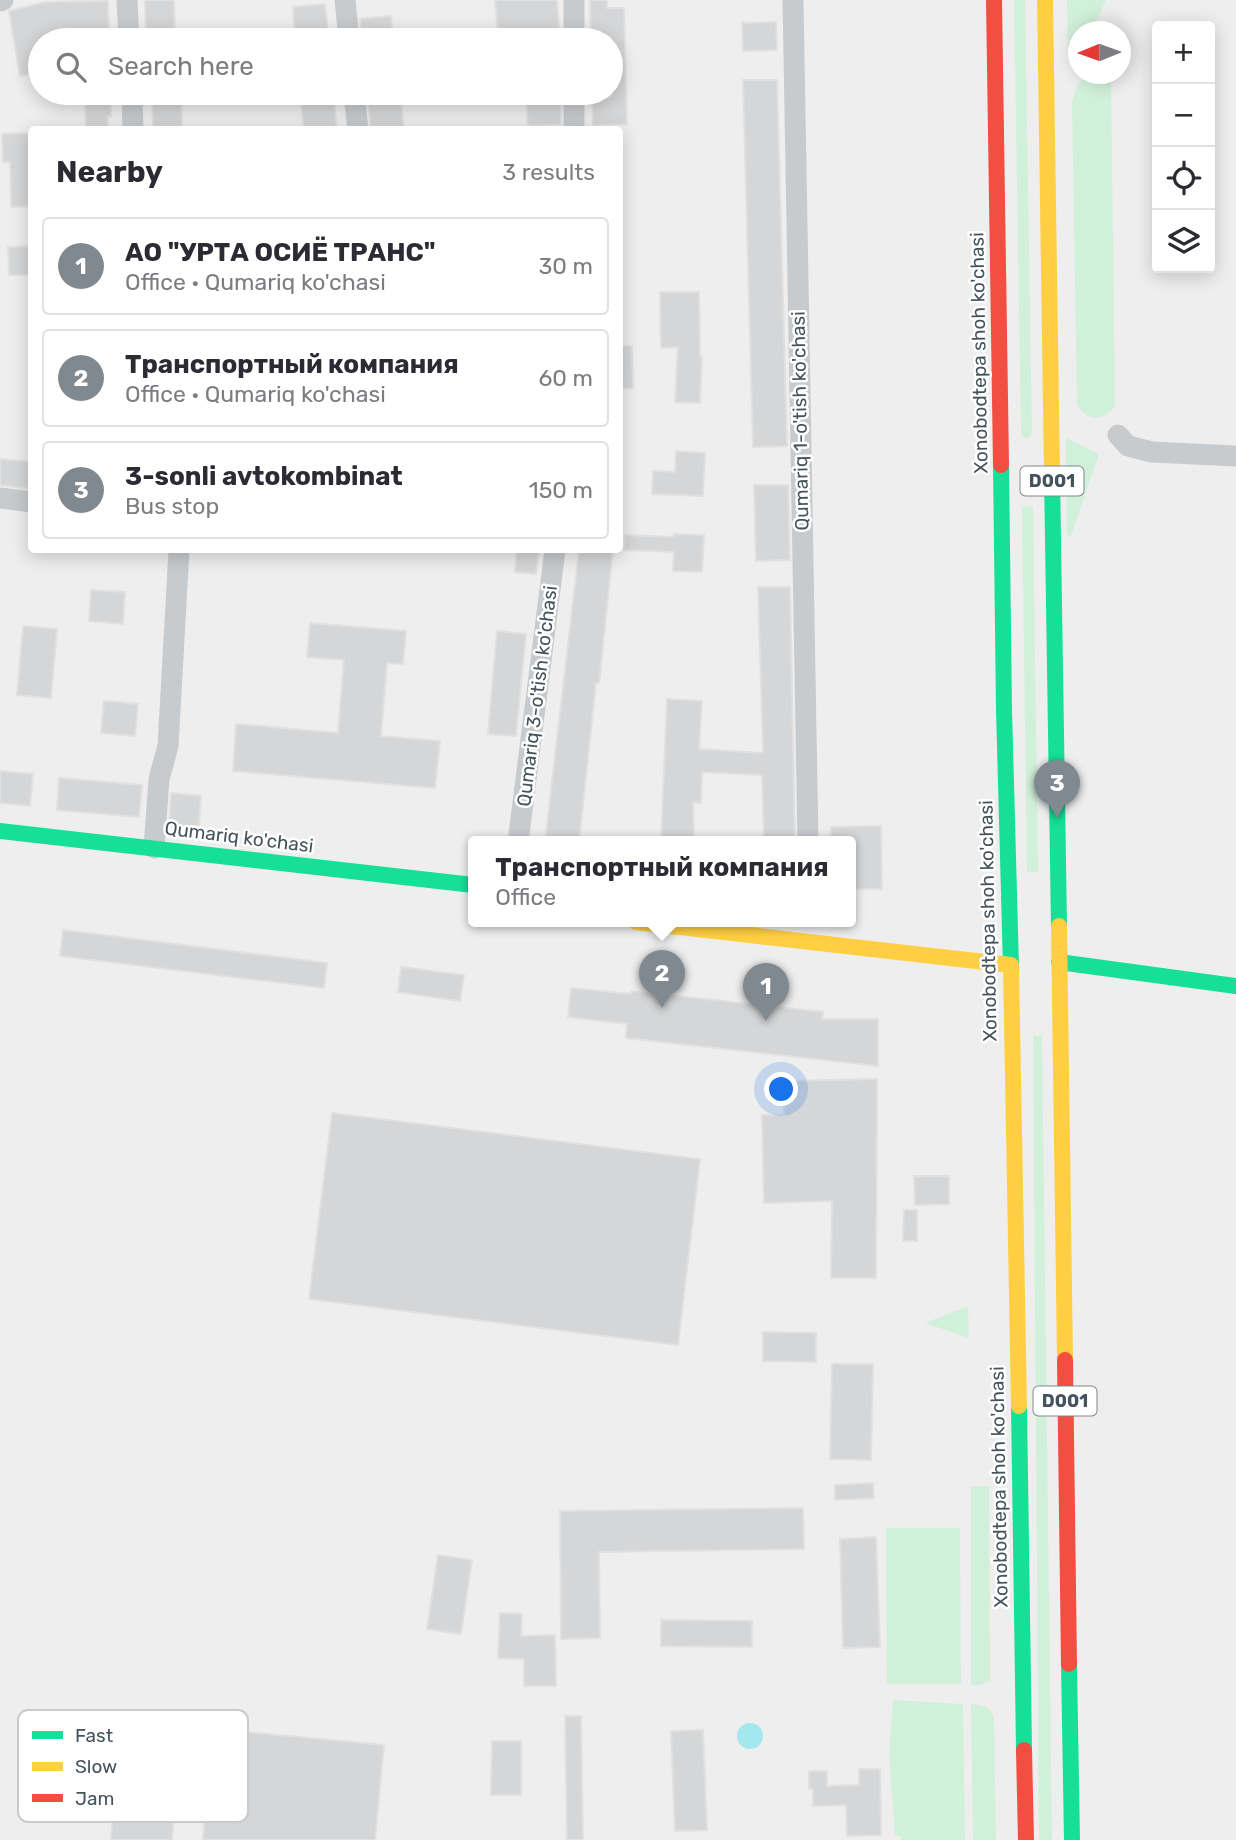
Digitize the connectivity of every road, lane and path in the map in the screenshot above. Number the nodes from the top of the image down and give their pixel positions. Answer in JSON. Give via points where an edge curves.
{"nodes":[{"id":1,"x":127,"y":0,"type":"edge"},
{"id":2,"x":345,"y":0,"type":"edge"},
{"id":3,"x":574,"y":0,"type":"edge"},
{"id":4,"x":793,"y":0,"type":"edge"},
{"id":5,"x":994,"y":0,"type":"edge"},
{"id":6,"x":1045,"y":0,"type":"edge"},
{"id":7,"x":128,"y":28,"type":"edge"},
{"id":8,"x":348,"y":28,"type":"edge"},
{"id":9,"x":574,"y":28,"type":"edge"},
{"id":10,"x":132,"y":105,"type":"edge"},
{"id":11,"x":355,"y":105,"type":"edge"},
{"id":12,"x":574,"y":105,"type":"edge"},
{"id":13,"x":133,"y":126,"type":"edge"},
{"id":14,"x":358,"y":126,"type":"edge"},
{"id":15,"x":574,"y":126,"type":"edge"},
{"id":16,"x":1118,"y":435,"type":"dead end"},
{"id":17,"x":1236,"y":456,"type":"edge"},
{"id":18,"x":1002,"y":457,"type":"junction"},
{"id":19,"x":1051,"y":457,"type":"junction"},
{"id":20,"x":0,"y":498,"type":"edge"},
{"id":21,"x":28,"y":502,"type":"edge"},
{"id":22,"x":179,"y":553,"type":"edge"},
{"id":23,"x":555,"y":553,"type":"edge"},
{"id":24,"x":0,"y":831,"type":"edge"},
{"id":25,"x":519,"y":836,"type":"edge"},
{"id":26,"x":808,"y":836,"type":"edge"},
{"id":27,"x":154,"y":848,"type":"junction"},
{"id":28,"x":468,"y":885,"type":"edge"},
{"id":29,"x":720,"y":927,"type":"edge"},
{"id":30,"x":805,"y":932,"type":"edge"},
{"id":31,"x":1013,"y":955,"type":"junction"},
{"id":32,"x":1051,"y":961,"type":"junction"},
{"id":33,"x":1236,"y":986,"type":"edge"},
{"id":34,"x":1026,"y":1840,"type":"edge"},
{"id":35,"x":1072,"y":1840,"type":"edge"}],
"edges":[{"from":1,"to":7,"type":"street"},
{"from":2,"to":8,"type":"street"},
{"from":3,"to":9,"type":"street"},
{"from":4,"to":26,"type":"street","name":"Qumariq 1-o'tish ko'chasi"},
{"from":5,"to":18,"type":"main road","name":"Xonobodtepa shoh ko'chasi","number":"D001"},
{"from":6,"to":19,"type":"main road","number":"D001"},
{"from":10,"to":13,"type":"street"},
{"from":11,"to":14,"type":"street"},
{"from":12,"to":15,"type":"street"},
{"from":16,"to":17,"type":"street","via":[[1128,446],[1152,452]]},
{"from":18,"to":19,"type":"main road","via":[[1027,472],[1046,465]]},
{"from":18,"to":31,"type":"main road","name":"Xonobodtepa shoh ko'chasi","number":"D001","via":[[1004,710]]},
{"from":19,"to":32,"type":"main road","number":"D001"},
{"from":20,"to":21,"type":"street"},
{"from":22,"to":27,"type":"street","via":[[168,746],[159,779]]},
{"from":23,"to":25,"type":"street","name":"Qumariq 3-o'tish ko'chasi"},
{"from":24,"to":27,"type":"main road","name":"Qumariq ko'chasi"},
{"from":27,"to":28,"type":"main road","name":"Qumariq ko'chasi"},
{"from":29,"to":30,"type":"main road"},
{"from":30,"to":31,"type":"main road"},
{"from":31,"to":34,"type":"main road","name":"Xonobodtepa shoh ko'chasi","number":"D001"},
{"from":32,"to":33,"type":"main road"},
{"from":32,"to":35,"type":"main road","number":"D001"}]}
